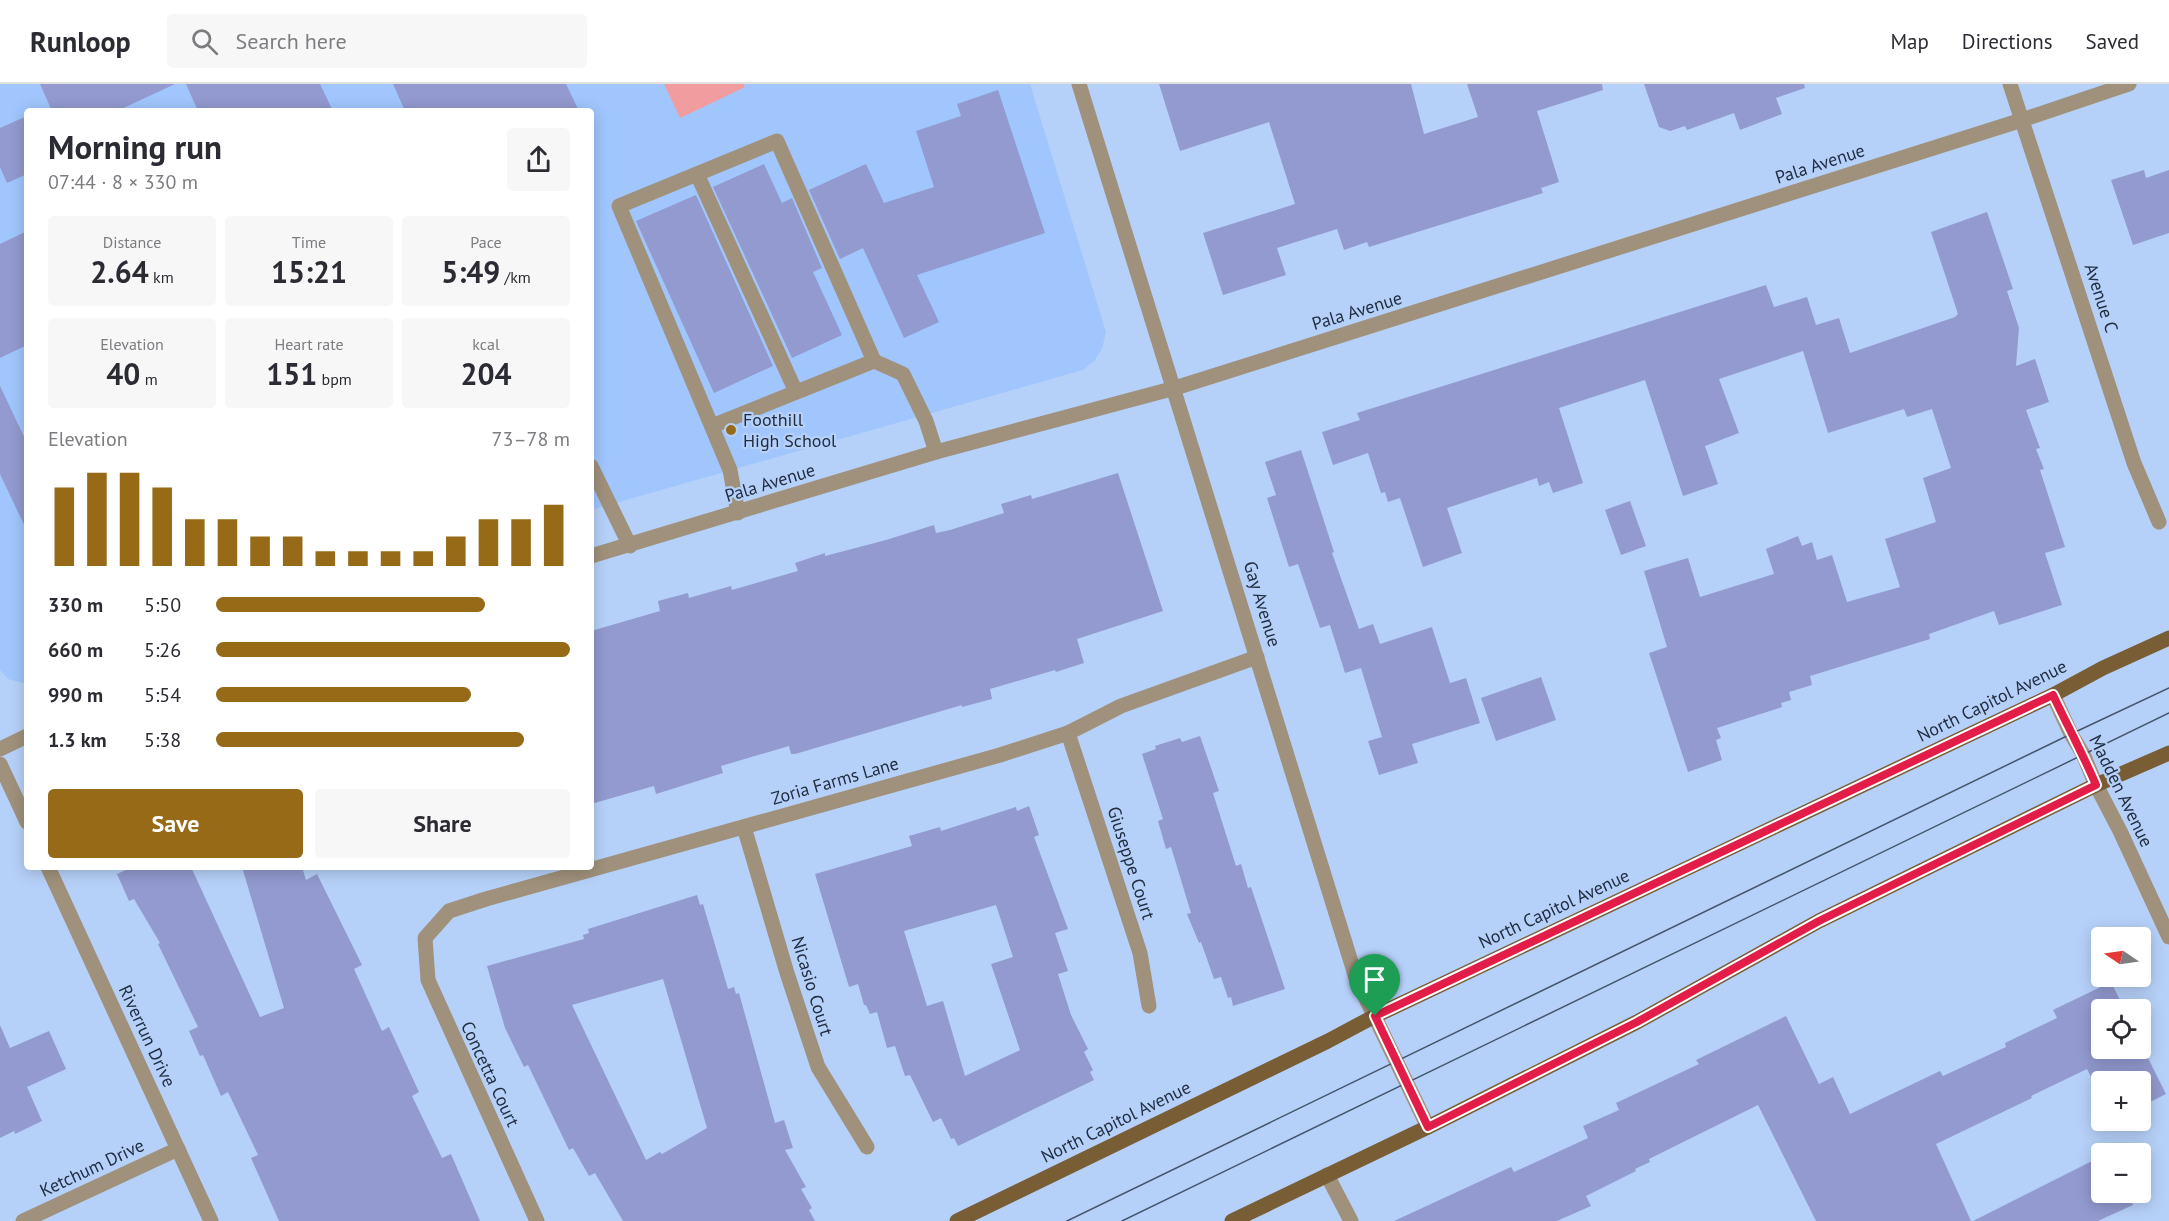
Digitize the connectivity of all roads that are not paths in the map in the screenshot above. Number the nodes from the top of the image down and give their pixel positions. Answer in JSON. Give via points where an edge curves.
{"nodes":[{"id":1,"x":1080,"y":84,"type":"edge"},
{"id":2,"x":2010,"y":84,"type":"edge"},
{"id":3,"x":2129,"y":84,"type":"edge"},
{"id":4,"x":2022,"y":120,"type":"junction"},
{"id":5,"x":697,"y":174,"type":"junction"},
{"id":6,"x":874,"y":361,"type":"junction"},
{"id":7,"x":1175,"y":388,"type":"junction"},
{"id":8,"x":796,"y":392,"type":"junction"},
{"id":9,"x":712,"y":426,"type":"junction"},
{"id":10,"x":936,"y":452,"type":"junction"},
{"id":11,"x":594,"y":472,"type":"edge"},
{"id":12,"x":738,"y":513,"type":"junction"},
{"id":13,"x":2159,"y":522,"type":"dead end"},
{"id":14,"x":630,"y":546,"type":"junction"},
{"id":15,"x":594,"y":555,"type":"edge"},
{"id":16,"x":2169,"y":638,"type":"edge"},
{"id":17,"x":1257,"y":657,"type":"junction"},
{"id":18,"x":2053,"y":695,"type":"junction"},
{"id":19,"x":1068,"y":733,"type":"junction"},
{"id":20,"x":24,"y":737,"type":"edge"},
{"id":21,"x":0,"y":748,"type":"edge"},
{"id":22,"x":2169,"y":753,"type":"edge"},
{"id":23,"x":0,"y":764,"type":"edge"},
{"id":24,"x":2096,"y":785,"type":"junction"},
{"id":25,"x":24,"y":816,"type":"edge"},
{"id":26,"x":744,"y":827,"type":"junction"},
{"id":27,"x":594,"y":869,"type":"edge"},
{"id":28,"x":49,"y":870,"type":"edge"},
{"id":29,"x":590,"y":870,"type":"edge"},
{"id":30,"x":2169,"y":937,"type":"edge"},
{"id":31,"x":425,"y":938,"type":"joint"},
{"id":32,"x":1149,"y":1006,"type":"dead end"},
{"id":33,"x":1375,"y":1016,"type":"junction"},
{"id":34,"x":1428,"y":1127,"type":"junction"},
{"id":35,"x":867,"y":1147,"type":"dead end"},
{"id":36,"x":178,"y":1149,"type":"junction"},
{"id":37,"x":1327,"y":1175,"type":"junction"},
{"id":38,"x":23,"y":1221,"type":"edge"},
{"id":39,"x":211,"y":1221,"type":"edge"},
{"id":40,"x":537,"y":1221,"type":"edge"},
{"id":41,"x":957,"y":1221,"type":"edge"},
{"id":42,"x":1232,"y":1221,"type":"edge"},
{"id":43,"x":1351,"y":1221,"type":"edge"}],
"edges":[{"from":1,"to":7,"type":"street","name":"Gay Avenue"},
{"from":2,"to":4,"type":"street","name":"Avenue C"},
{"from":3,"to":4,"type":"street","name":"Pala Avenue"},
{"from":4,"to":7,"type":"street","name":"Pala Avenue"},
{"from":4,"to":13,"type":"street","name":"Avenue C","via":[[2134,463]]},
{"from":5,"to":6,"type":"street","via":[[777,141]]},
{"from":5,"to":8,"type":"street"},
{"from":5,"to":9,"type":"street","via":[[619,206]]},
{"from":6,"to":8,"type":"street"},
{"from":6,"to":10,"type":"street","via":[[903,374],[927,421]]},
{"from":7,"to":10,"type":"street","name":"Pala Avenue"},
{"from":7,"to":17,"type":"street","name":"Gay Avenue"},
{"from":8,"to":9,"type":"street"},
{"from":9,"to":12,"type":"street","via":[[732,477]]},
{"from":10,"to":12,"type":"street","name":"Pala Avenue"},
{"from":11,"to":14,"type":"street"},
{"from":12,"to":14,"type":"street","name":"Pala Avenue"},
{"from":14,"to":15,"type":"street","name":"Pala Avenue"},
{"from":16,"to":18,"type":"main road","name":"North Capitol Avenue"},
{"from":17,"to":19,"type":"street","name":"Zoria Farms Lane","via":[[1121,706]]},
{"from":17,"to":33,"type":"street","name":"Gay Avenue","via":[[1356,978]]},
{"from":18,"to":24,"type":"street","name":"Madden Avenue"},
{"from":18,"to":33,"type":"main road","name":"North Capitol Avenue"},
{"from":19,"to":26,"type":"street","name":"Zoria Farms Lane"},
{"from":19,"to":32,"type":"street","name":"Giuseppe Court","via":[[1140,953]]},
{"from":20,"to":21,"type":"street"},
{"from":22,"to":24,"type":"main road"},
{"from":23,"to":25,"type":"street"},
{"from":24,"to":30,"type":"street","name":"Madden Avenue"},
{"from":24,"to":34,"type":"main road","via":[[1819,921],[1637,1022]]},
{"from":26,"to":27,"type":"street","name":"Zoria Farms Lane"},
{"from":26,"to":35,"type":"street","name":"Nicasio Court","via":[[818,1067]]},
{"from":28,"to":36,"type":"street","name":"Riverrun Drive"},
{"from":29,"to":31,"type":"street","name":"Zoria Farms Lane","via":[[449,911]]},
{"from":31,"to":40,"type":"street","name":"Concetta Court","via":[[428,980]]},
{"from":33,"to":34,"type":"street","name":"Gay Avenue"},
{"from":33,"to":41,"type":"main road","name":"North Capitol Avenue"},
{"from":34,"to":37,"type":"main road"},
{"from":36,"to":38,"type":"street","name":"Ketchum Drive"},
{"from":36,"to":39,"type":"street","name":"Riverrun Drive"},
{"from":37,"to":42,"type":"main road"},
{"from":37,"to":43,"type":"street"}]}
